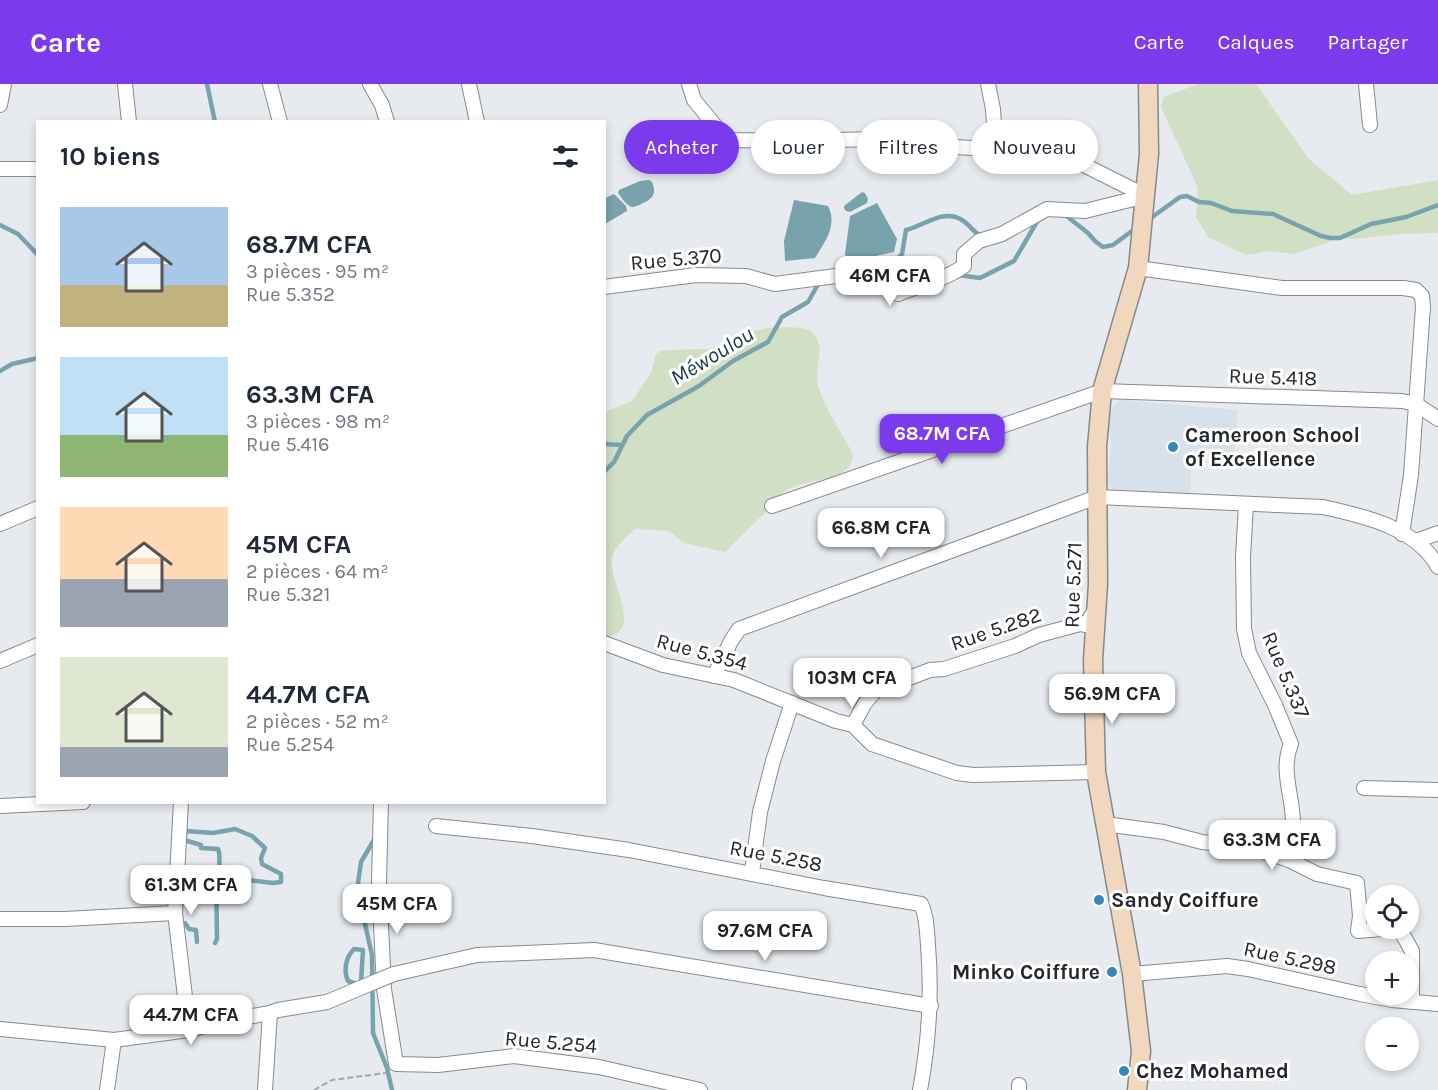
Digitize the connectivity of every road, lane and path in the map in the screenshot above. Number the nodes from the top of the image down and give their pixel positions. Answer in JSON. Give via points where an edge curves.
{"nodes":[{"id":1,"x":4,"y":84,"type":"edge"},
{"id":2,"x":125,"y":84,"type":"edge"},
{"id":3,"x":270,"y":84,"type":"edge"},
{"id":4,"x":370,"y":84,"type":"edge"},
{"id":5,"x":690,"y":84,"type":"edge"},
{"id":6,"x":988,"y":84,"type":"edge"},
{"id":7,"x":1148,"y":84,"type":"edge"},
{"id":8,"x":1366,"y":84,"type":"edge"},
{"id":9,"x":469,"y":85,"type":"edge"},
{"id":10,"x":0,"y":105,"type":"edge"},
{"id":11,"x":129,"y":120,"type":"edge"},
{"id":12,"x":279,"y":120,"type":"edge"},
{"id":13,"x":386,"y":120,"type":"edge"},
{"id":14,"x":477,"y":120,"type":"edge"},
{"id":15,"x":993,"y":120,"type":"edge"},
{"id":16,"x":1370,"y":125,"type":"dead end"},
{"id":17,"x":971,"y":148,"type":"edge"},
{"id":18,"x":0,"y":169,"type":"edge"},
{"id":19,"x":36,"y":169,"type":"edge"},
{"id":20,"x":1098,"y":172,"type":"edge"},
{"id":21,"x":1146,"y":196,"type":"junction"},
{"id":22,"x":1138,"y":268,"type":"junction"},
{"id":23,"x":606,"y":287,"type":"edge"},
{"id":24,"x":1102,"y":391,"type":"junction"},
{"id":25,"x":1416,"y":404,"type":"junction"},
{"id":26,"x":1438,"y":419,"type":"edge"},
{"id":27,"x":1097,"y":497,"type":"junction"},
{"id":28,"x":1245,"y":505,"type":"junction"},
{"id":29,"x":772,"y":506,"type":"dead end"},
{"id":30,"x":36,"y":509,"type":"edge"},
{"id":31,"x":0,"y":524,"type":"edge"},
{"id":32,"x":1438,"y":533,"type":"edge"},
{"id":33,"x":1402,"y":534,"type":"junction"},
{"id":34,"x":1416,"y":541,"type":"junction"},
{"id":35,"x":1438,"y":567,"type":"edge"},
{"id":36,"x":1095,"y":611,"type":"junction"},
{"id":37,"x":606,"y":644,"type":"edge"},
{"id":38,"x":36,"y":646,"type":"edge"},
{"id":39,"x":0,"y":661,"type":"edge"},
{"id":40,"x":714,"y":676,"type":"junction"},
{"id":41,"x":792,"y":703,"type":"junction"},
{"id":42,"x":853,"y":725,"type":"junction"},
{"id":43,"x":1096,"y":772,"type":"junction"},
{"id":44,"x":1364,"y":788,"type":"dead end"},
{"id":45,"x":1438,"y":790,"type":"edge"},
{"id":46,"x":42,"y":804,"type":"edge"},
{"id":47,"x":181,"y":804,"type":"edge"},
{"id":48,"x":381,"y":804,"type":"edge"},
{"id":49,"x":0,"y":806,"type":"edge"},
{"id":50,"x":1105,"y":824,"type":"junction"},
{"id":51,"x":436,"y":826,"type":"dead end"},
{"id":52,"x":1289,"y":860,"type":"junction"},
{"id":53,"x":752,"y":872,"type":"junction"},
{"id":54,"x":175,"y":913,"type":"junction"},
{"id":55,"x":0,"y":919,"type":"edge"},
{"id":56,"x":1365,"y":930,"type":"edge"},
{"id":57,"x":1132,"y":974,"type":"junction"},
{"id":58,"x":1365,"y":995,"type":"edge"},
{"id":59,"x":1419,"y":1003,"type":"edge"},
{"id":60,"x":1438,"y":1004,"type":"edge"},
{"id":61,"x":931,"y":1006,"type":"junction"},
{"id":62,"x":270,"y":1013,"type":"junction"},
{"id":63,"x":0,"y":1029,"type":"edge"},
{"id":64,"x":189,"y":1030,"type":"junction"},
{"id":65,"x":114,"y":1040,"type":"junction"},
{"id":66,"x":392,"y":1068,"type":"junction"},
{"id":67,"x":682,"y":1087,"type":"edge"},
{"id":68,"x":107,"y":1090,"type":"edge"},
{"id":69,"x":265,"y":1090,"type":"edge"},
{"id":70,"x":314,"y":1090,"type":"edge"},
{"id":71,"x":700,"y":1090,"type":"edge"},
{"id":72,"x":920,"y":1090,"type":"edge"},
{"id":73,"x":1137,"y":1090,"type":"edge"}],
"edges":[{"from":1,"to":10,"type":"street"},
{"from":2,"to":11,"type":"street"},
{"from":3,"to":12,"type":"street"},
{"from":4,"to":13,"type":"street"},
{"from":5,"to":17,"type":"street","via":[[694,100],[727,140],[878,139]]},
{"from":6,"to":15,"type":"street"},
{"from":7,"to":21,"type":"street","name":"Rue 5.271"},
{"from":8,"to":16,"type":"street"},
{"from":9,"to":14,"type":"street"},
{"from":18,"to":19,"type":"street"},
{"from":20,"to":21,"type":"street"},
{"from":21,"to":22,"type":"street","name":"Rue 5.271"},
{"from":21,"to":23,"type":"street","name":"Rue 5.370","via":[[1085,211],[1047,209],[1002,234],[979,241],[964,254],[964,266],[956,272],[898,294],[851,274],[775,284],[746,276],[696,275]]},
{"from":22,"to":24,"type":"street","name":"Rue 5.271"},
{"from":22,"to":25,"type":"street","via":[[1282,288],[1416,290],[1422,296],[1423,307]]},
{"from":24,"to":25,"type":"street","name":"Rue 5.418"},
{"from":24,"to":27,"type":"street","name":"Rue 5.271"},
{"from":24,"to":29,"type":"street"},
{"from":25,"to":26,"type":"street","name":"Rue 5.418"},
{"from":25,"to":33,"type":"street"},
{"from":27,"to":28,"type":"street"},
{"from":27,"to":36,"type":"street","name":"Rue 5.271"},
{"from":27,"to":40,"type":"street","via":[[739,629]]},
{"from":28,"to":33,"type":"street","via":[[1323,507],[1351,513]]},
{"from":28,"to":52,"type":"street","name":"Rue 5.337","via":[[1244,629],[1249,653],[1291,744],[1286,769],[1294,824]]},
{"from":30,"to":31,"type":"street"},
{"from":32,"to":34,"type":"street"},
{"from":33,"to":34,"type":"street"},
{"from":34,"to":35,"type":"street"},
{"from":36,"to":42,"type":"street","name":"Rue 5.282","via":[[1085,625],[1039,634],[1015,646],[930,670],[876,691]]},
{"from":36,"to":43,"type":"street","name":"Rue 5.271"},
{"from":37,"to":40,"type":"street","name":"Rue 5.354","via":[[663,665]]},
{"from":38,"to":39,"type":"street"},
{"from":40,"to":41,"type":"street","name":"Rue 5.354"},
{"from":41,"to":42,"type":"street","name":"Rue 5.354"},
{"from":41,"to":53,"type":"street","via":[[760,812]]},
{"from":42,"to":43,"type":"street","name":"Rue 5.354","via":[[872,744],[957,773]]},
{"from":43,"to":50,"type":"street","name":"Rue 5.271"},
{"from":44,"to":45,"type":"street"},
{"from":46,"to":49,"type":"street"},
{"from":47,"to":54,"type":"street"},
{"from":48,"to":66,"type":"street","via":[[379,881]]},
{"from":50,"to":52,"type":"street","via":[[1250,847]]},
{"from":50,"to":57,"type":"street","name":"Rue 5.271"},
{"from":51,"to":53,"type":"street","name":"Rue 5.258","via":[[629,850]]},
{"from":52,"to":56,"type":"street","via":[[1317,874],[1357,884],[1358,931]]},
{"from":53,"to":61,"type":"street","name":"Rue 5.258","via":[[921,904],[928,935]]},
{"from":54,"to":55,"type":"street"},
{"from":54,"to":64,"type":"street"},
{"from":57,"to":58,"type":"street","name":"Rue 5.298","via":[[1227,966]]},
{"from":57,"to":73,"type":"street","name":"Rue 5.271","via":[[1141,1051]]},
{"from":59,"to":60,"type":"street","name":"Rue 5.298"},
{"from":61,"to":62,"type":"street","bridge":true,"via":[[594,950],[477,955],[394,974],[327,1002]]},
{"from":61,"to":72,"type":"street","name":"Rue 5.258"},
{"from":62,"to":64,"type":"street"},
{"from":62,"to":69,"type":"street"},
{"from":63,"to":65,"type":"street"},
{"from":64,"to":65,"type":"street"},
{"from":65,"to":68,"type":"street"},
{"from":66,"to":67,"type":"street","name":"Rue 5.254","via":[[514,1056],[599,1067]]},
{"from":66,"to":70,"type":"path","via":[[332,1080]]},
{"from":67,"to":71,"type":"street","name":"Rue 5.254"}]}
